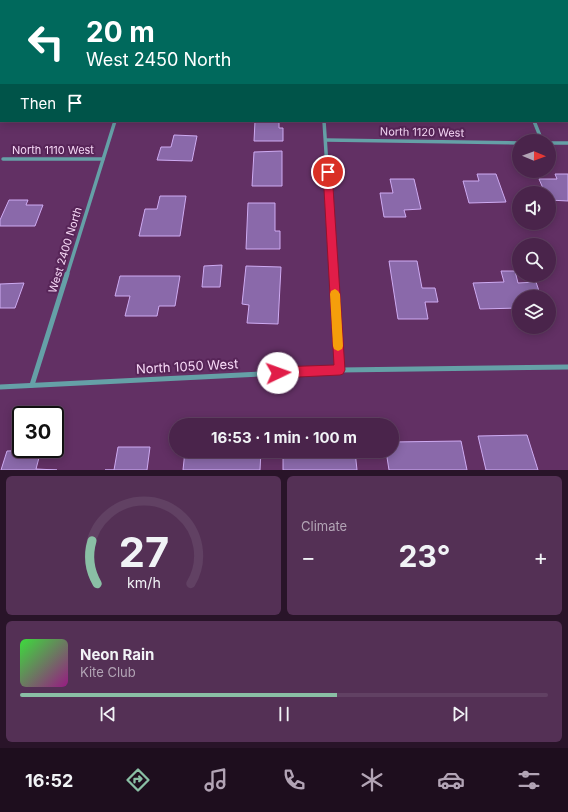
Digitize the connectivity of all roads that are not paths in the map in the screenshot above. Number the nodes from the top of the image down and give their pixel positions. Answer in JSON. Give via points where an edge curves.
{"nodes":[{"id":1,"x":115,"y":122,"type":"edge"},
{"id":2,"x":324,"y":122,"type":"edge"},
{"id":3,"x":534,"y":122,"type":"edge"},
{"id":4,"x":539,"y":134,"type":"edge"},
{"id":5,"x":326,"y":140,"type":"junction"},
{"id":6,"x":512,"y":143,"type":"edge"},
{"id":7,"x":556,"y":143,"type":"edge"},
{"id":8,"x":568,"y":143,"type":"edge"},
{"id":9,"x":4,"y":159,"type":"dead end"},
{"id":10,"x":103,"y":159,"type":"junction"},
{"id":11,"x":568,"y":367,"type":"edge"},
{"id":12,"x":340,"y":370,"type":"junction"},
{"id":13,"x":32,"y":385,"type":"junction"},
{"id":14,"x":0,"y":387,"type":"edge"}],
"edges":[{"from":1,"to":10,"type":"street","name":"West 2400 North"},
{"from":2,"to":5,"type":"street"},
{"from":3,"to":4,"type":"street"},
{"from":5,"to":6,"type":"street","name":"North 1120 West"},
{"from":5,"to":12,"type":"street"},
{"from":7,"to":8,"type":"street"},
{"from":9,"to":10,"type":"street","name":"North 1110 West"},
{"from":10,"to":13,"type":"street","name":"West 2400 North"},
{"from":11,"to":12,"type":"street","name":"North 1050 West"},
{"from":12,"to":13,"type":"street","name":"North 1050 West"},
{"from":13,"to":14,"type":"street","name":"North 1050 West"}]}
